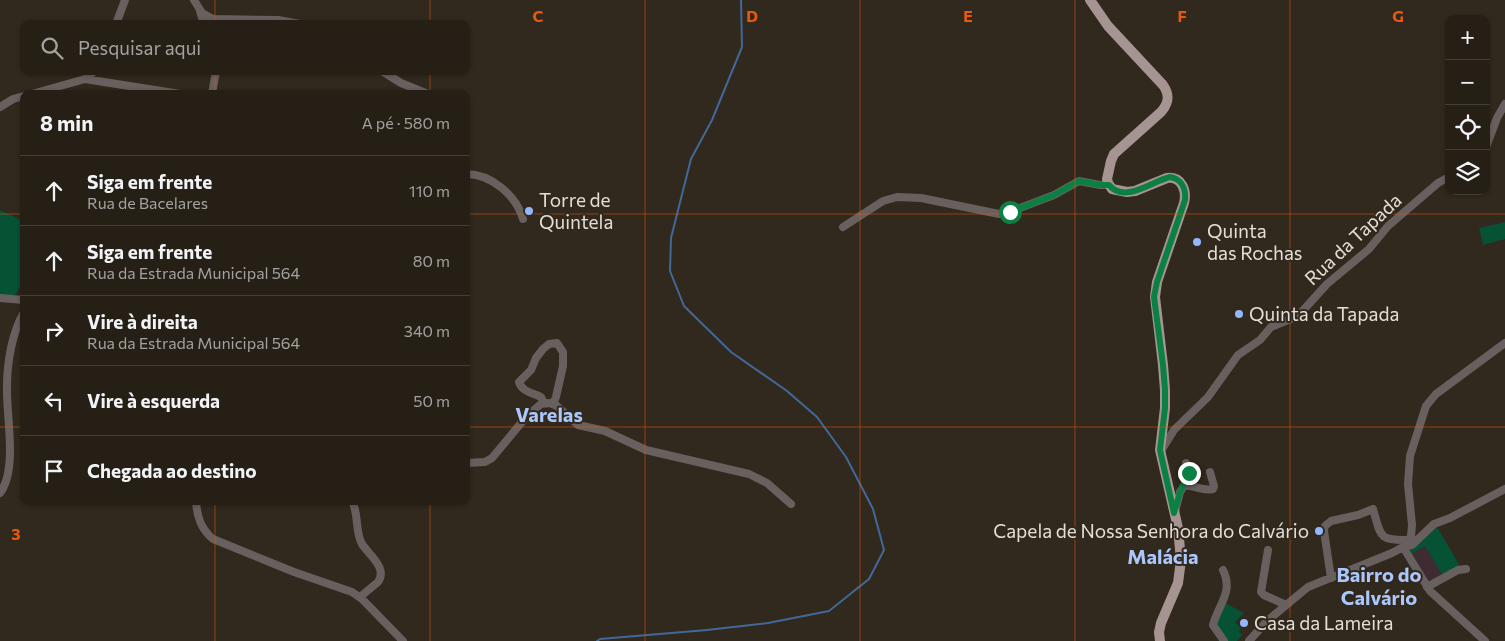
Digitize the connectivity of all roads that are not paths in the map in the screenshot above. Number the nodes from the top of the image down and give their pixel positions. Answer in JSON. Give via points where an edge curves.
{"nodes":[{"id":1,"x":125,"y":0,"type":"edge"},
{"id":2,"x":194,"y":0,"type":"edge"},
{"id":3,"x":1090,"y":0,"type":"edge"},
{"id":4,"x":199,"y":9,"type":"junction"},
{"id":5,"x":118,"y":20,"type":"edge"},
{"id":6,"x":203,"y":20,"type":"edge"},
{"id":7,"x":217,"y":20,"type":"edge"},
{"id":8,"x":217,"y":20,"type":"edge"},
{"id":9,"x":278,"y":20,"type":"edge"},
{"id":10,"x":90,"y":75,"type":"edge"},
{"id":11,"x":215,"y":75,"type":"edge"},
{"id":12,"x":388,"y":75,"type":"edge"},
{"id":13,"x":85,"y":79,"type":"junction"},
{"id":14,"x":46,"y":90,"type":"edge"},
{"id":15,"x":156,"y":90,"type":"edge"},
{"id":16,"x":213,"y":90,"type":"edge"},
{"id":17,"x":418,"y":90,"type":"edge"},
{"id":18,"x":20,"y":98,"type":"edge"},
{"id":19,"x":11,"y":101,"type":"junction"},
{"id":20,"x":0,"y":102,"type":"edge"},
{"id":21,"x":1505,"y":104,"type":"edge"},
{"id":22,"x":0,"y":107,"type":"edge"},
{"id":23,"x":1490,"y":137,"type":"edge"},
{"id":24,"x":470,"y":174,"type":"edge"},
{"id":25,"x":1445,"y":179,"type":"edge"},
{"id":26,"x":1109,"y":185,"type":"junction"},
{"id":27,"x":523,"y":219,"type":"dead end"},
{"id":28,"x":843,"y":227,"type":"dead end"},
{"id":29,"x":0,"y":298,"type":"edge"},
{"id":30,"x":20,"y":300,"type":"edge"},
{"id":31,"x":20,"y":323,"type":"edge"},
{"id":32,"x":1505,"y":343,"type":"edge"},
{"id":33,"x":544,"y":403,"type":"junction"},
{"id":34,"x":553,"y":404,"type":"junction"},
{"id":35,"x":1161,"y":453,"type":"junction"},
{"id":36,"x":1186,"y":462,"type":"dead end"},
{"id":37,"x":470,"y":463,"type":"edge"},
{"id":38,"x":1188,"y":472,"type":"junction"},
{"id":39,"x":1210,"y":472,"type":"dead end"},
{"id":40,"x":1192,"y":486,"type":"junction"},
{"id":41,"x":1182,"y":488,"type":"junction"},
{"id":42,"x":1505,"y":489,"type":"edge"},
{"id":43,"x":0,"y":493,"type":"edge"},
{"id":44,"x":791,"y":504,"type":"dead end"},
{"id":45,"x":196,"y":505,"type":"edge"},
{"id":46,"x":354,"y":505,"type":"edge"},
{"id":47,"x":1174,"y":513,"type":"junction"},
{"id":48,"x":1409,"y":540,"type":"junction"},
{"id":49,"x":1403,"y":547,"type":"junction"},
{"id":50,"x":1268,"y":550,"type":"dead end"},
{"id":51,"x":1466,"y":568,"type":"dead end"},
{"id":52,"x":1223,"y":570,"type":"dead end"},
{"id":53,"x":1331,"y":578,"type":"junction"},
{"id":54,"x":1428,"y":587,"type":"junction"},
{"id":55,"x":360,"y":597,"type":"junction"},
{"id":56,"x":1286,"y":605,"type":"junction"},
{"id":57,"x":403,"y":641,"type":"edge"},
{"id":58,"x":1160,"y":641,"type":"edge"},
{"id":59,"x":1224,"y":641,"type":"edge"},
{"id":60,"x":1249,"y":641,"type":"edge"},
{"id":61,"x":1485,"y":641,"type":"edge"}],
"edges":[{"from":1,"to":5,"type":"street"},
{"from":2,"to":4,"type":"street"},
{"from":3,"to":26,"type":"main road","via":[[1108,26],[1163,85],[1168,96],[1162,112],[1113,155],[1107,175]]},
{"from":4,"to":6,"type":"street"},
{"from":4,"to":7,"type":"street"},
{"from":8,"to":9,"type":"street"},
{"from":10,"to":13,"type":"street"},
{"from":11,"to":16,"type":"street"},
{"from":12,"to":17,"type":"street"},
{"from":13,"to":14,"type":"street"},
{"from":13,"to":15,"type":"street"},
{"from":18,"to":19,"type":"street"},
{"from":19,"to":20,"type":"street"},
{"from":19,"to":22,"type":"street"},
{"from":21,"to":23,"type":"street"},
{"from":24,"to":27,"type":"street","via":[[501,188],[517,205]]},
{"from":25,"to":35,"type":"street","name":"Rua da Tapada","via":[[1388,226],[1369,249],[1327,284],[1300,314],[1271,326],[1260,340],[1238,355],[1206,399],[1174,430]]},
{"from":26,"to":28,"type":"street","via":[[1079,181],[1054,195],[999,214],[897,196]]},
{"from":26,"to":35,"type":"main road","via":[[1114,190],[1129,192],[1172,177],[1180,182],[1185,194],[1155,294],[1165,390]]},
{"from":29,"to":30,"type":"street"},
{"from":31,"to":43,"type":"street","via":[[7,374],[9,472]]},
{"from":32,"to":48,"type":"street","via":[[1436,394],[1426,406],[1409,466],[1412,525]]},
{"from":33,"to":34,"type":"street"},
{"from":33,"to":34,"type":"street","via":[[541,397],[520,386],[520,382],[532,369],[540,352],[555,343],[562,349],[564,362]]},
{"from":33,"to":37,"type":"street","via":[[534,408],[492,458]]},
{"from":34,"to":44,"type":"street","via":[[578,425],[605,431],[646,450],[755,477]]},
{"from":35,"to":47,"type":"main road"},
{"from":36,"to":38,"type":"street"},
{"from":38,"to":40,"type":"street"},
{"from":38,"to":41,"type":"street"},
{"from":39,"to":40,"type":"street","via":[[1213,489]]},
{"from":40,"to":41,"type":"street"},
{"from":41,"to":47,"type":"street"},
{"from":42,"to":49,"type":"street","via":[[1434,524],[1410,546]]},
{"from":45,"to":55,"type":"street","via":[[202,526],[213,539]]},
{"from":46,"to":55,"type":"street","via":[[361,543],[381,572],[380,580]]},
{"from":47,"to":58,"type":"main road","via":[[1181,568],[1161,624]]},
{"from":48,"to":49,"type":"street"},
{"from":48,"to":53,"type":"street","via":[[1383,536],[1373,509],[1329,522],[1324,529]]},
{"from":49,"to":53,"type":"street"},
{"from":49,"to":54,"type":"street"},
{"from":50,"to":56,"type":"street","via":[[1261,592]]},
{"from":51,"to":54,"type":"street"},
{"from":52,"to":59,"type":"street","via":[[1228,580],[1226,592],[1213,625]]},
{"from":53,"to":56,"type":"street","via":[[1308,586]]},
{"from":54,"to":61,"type":"street"},
{"from":55,"to":57,"type":"street"},
{"from":56,"to":60,"type":"street"}]}
